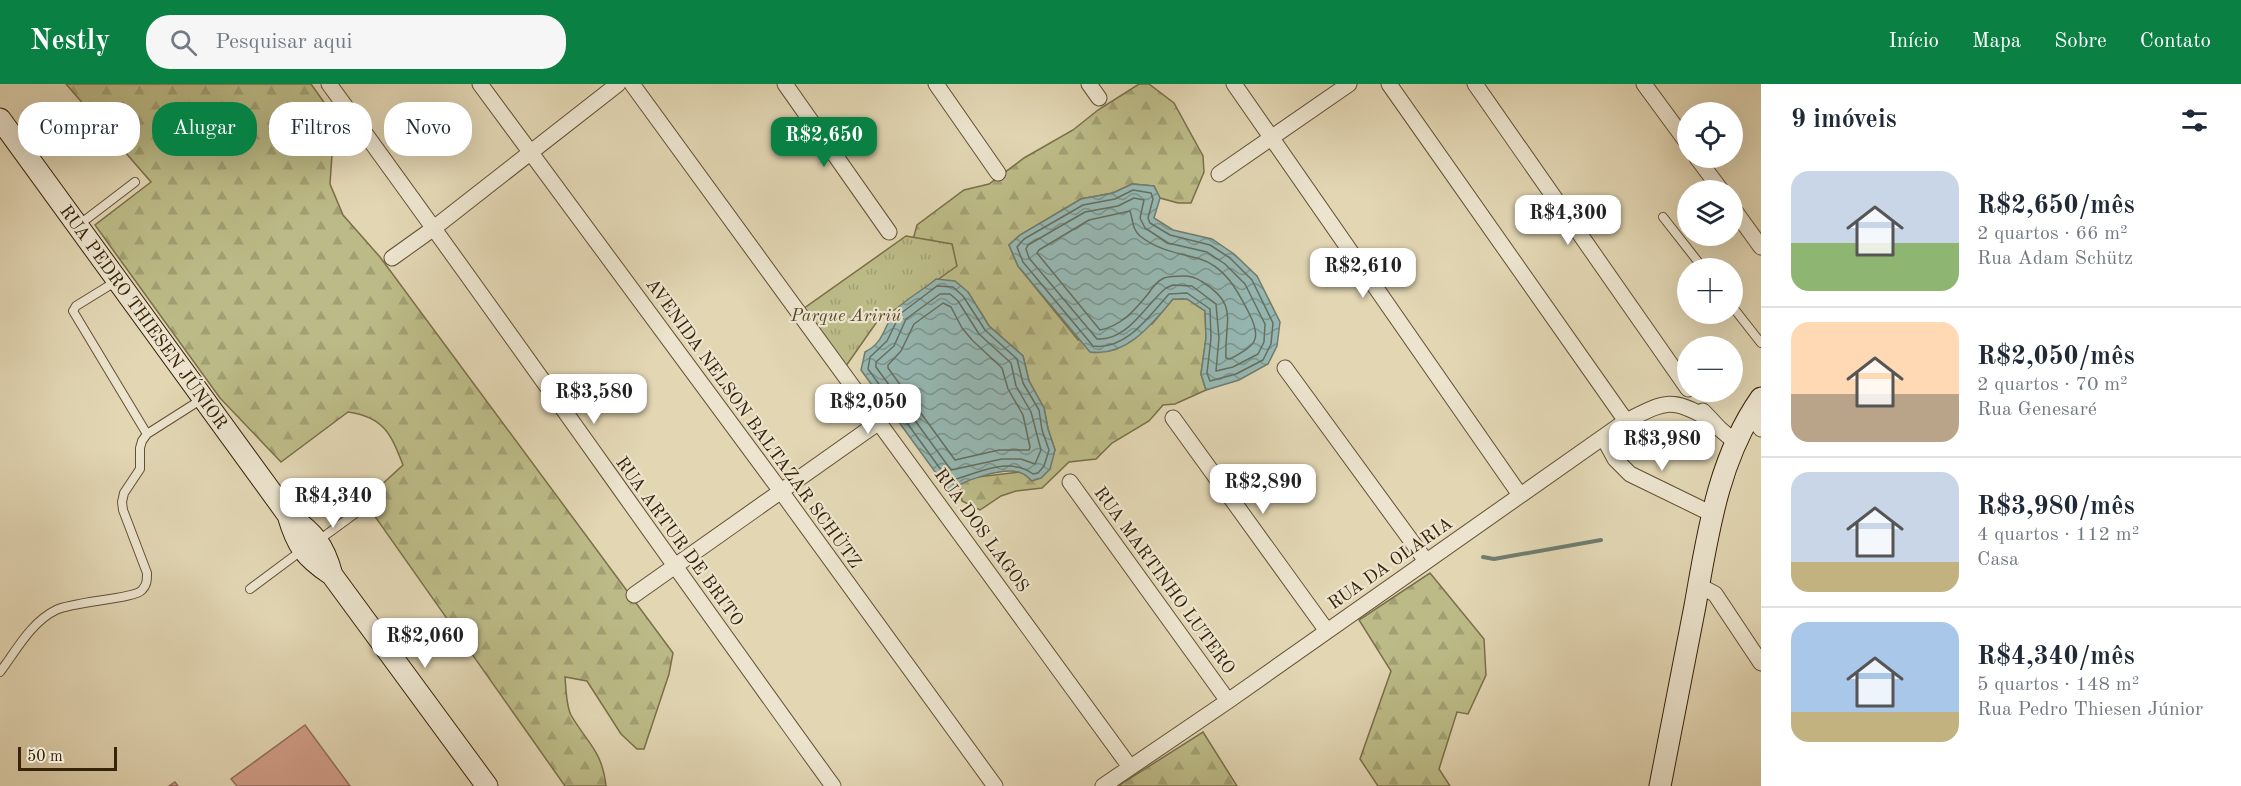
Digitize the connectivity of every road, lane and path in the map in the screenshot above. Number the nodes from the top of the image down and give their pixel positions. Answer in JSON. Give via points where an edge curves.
{"nodes":[{"id":1,"x":329,"y":84,"type":"edge"},
{"id":2,"x":480,"y":84,"type":"edge"},
{"id":3,"x":618,"y":84,"type":"edge"},
{"id":4,"x":632,"y":84,"type":"edge"},
{"id":5,"x":785,"y":84,"type":"edge"},
{"id":6,"x":936,"y":84,"type":"edge"},
{"id":7,"x":1089,"y":84,"type":"edge"},
{"id":8,"x":1234,"y":84,"type":"edge"},
{"id":9,"x":1349,"y":84,"type":"edge"},
{"id":10,"x":1389,"y":84,"type":"edge"},
{"id":11,"x":1475,"y":84,"type":"edge"},
{"id":12,"x":1644,"y":84,"type":"edge"},
{"id":13,"x":1099,"y":98,"type":"dead end"},
{"id":14,"x":0,"y":119,"type":"edge"},
{"id":15,"x":1677,"y":129,"type":"edge"},
{"id":16,"x":1271,"y":138,"type":"junction"},
{"id":17,"x":530,"y":153,"type":"junction"},
{"id":18,"x":998,"y":173,"type":"dead end"},
{"id":19,"x":1219,"y":174,"type":"dead end"},
{"id":20,"x":135,"y":182,"type":"dead end"},
{"id":21,"x":1663,"y":217,"type":"dead end"},
{"id":22,"x":1743,"y":222,"type":"edge"},
{"id":23,"x":79,"y":225,"type":"junction"},
{"id":24,"x":434,"y":228,"type":"junction"},
{"id":25,"x":889,"y":232,"type":"dead end"},
{"id":26,"x":1761,"y":247,"type":"edge"},
{"id":27,"x":392,"y":258,"type":"dead end"},
{"id":28,"x":1695,"y":258,"type":"edge"},
{"id":29,"x":118,"y":280,"type":"junction"},
{"id":30,"x":1743,"y":320,"type":"edge"},
{"id":31,"x":1761,"y":343,"type":"edge"},
{"id":32,"x":1285,"y":368,"type":"dead end"},
{"id":33,"x":1677,"y":374,"type":"edge"},
{"id":34,"x":203,"y":398,"type":"junction"},
{"id":35,"x":1696,"y":402,"type":"edge"},
{"id":36,"x":1757,"y":414,"type":"edge"},
{"id":37,"x":1173,"y":418,"type":"dead end"},
{"id":38,"x":1707,"y":418,"type":"junction"},
{"id":39,"x":1626,"y":421,"type":"junction"},
{"id":40,"x":879,"y":422,"type":"junction"},
{"id":41,"x":147,"y":434,"type":"junction"},
{"id":42,"x":1603,"y":437,"type":"junction"},
{"id":43,"x":1735,"y":441,"type":"junction"},
{"id":44,"x":1070,"y":482,"type":"dead end"},
{"id":45,"x":780,"y":490,"type":"junction"},
{"id":46,"x":1520,"y":495,"type":"junction"},
{"id":47,"x":360,"y":510,"type":"dead end"},
{"id":48,"x":1712,"y":514,"type":"junction"},
{"id":49,"x":314,"y":551,"type":"junction"},
{"id":50,"x":1426,"y":561,"type":"junction"},
{"id":51,"x":674,"y":567,"type":"junction"},
{"id":52,"x":1698,"y":585,"type":"junction"},
{"id":53,"x":250,"y":589,"type":"dead end"},
{"id":54,"x":633,"y":595,"type":"dead end"},
{"id":55,"x":1327,"y":631,"type":"junction"},
{"id":56,"x":1761,"y":663,"type":"edge"},
{"id":57,"x":0,"y":672,"type":"edge"},
{"id":58,"x":1228,"y":701,"type":"junction"},
{"id":59,"x":1130,"y":767,"type":"junction"},
{"id":60,"x":487,"y":786,"type":"edge"},
{"id":61,"x":833,"y":786,"type":"edge"},
{"id":62,"x":995,"y":786,"type":"edge"},
{"id":63,"x":1103,"y":786,"type":"edge"},
{"id":64,"x":1660,"y":786,"type":"edge"}],
"edges":[{"from":1,"to":24,"type":"street","name":"RUA ARTUR DE BRITO"},
{"from":2,"to":17,"type":"street","name":"AVENIDA NELSON BALTAZAR SCHÜTZ"},
{"from":3,"to":17,"type":"street"},
{"from":4,"to":40,"type":"street","name":"RUA DOS LAGOS"},
{"from":5,"to":25,"type":"street"},
{"from":6,"to":18,"type":"street"},
{"from":7,"to":13,"type":"street"},
{"from":8,"to":16,"type":"street"},
{"from":9,"to":16,"type":"street"},
{"from":10,"to":39,"type":"street"},
{"from":11,"to":33,"type":"street"},
{"from":12,"to":15,"type":"street"},
{"from":14,"to":23,"type":"main road","name":"RUA PEDRO THIESEN JÚNIOR"},
{"from":16,"to":19,"type":"street"},
{"from":16,"to":46,"type":"street"},
{"from":17,"to":24,"type":"street"},
{"from":17,"to":45,"type":"street","name":"AVENIDA NELSON BALTAZAR SCHÜTZ"},
{"from":20,"to":23,"type":"lane"},
{"from":21,"to":28,"type":"lane"},
{"from":22,"to":26,"type":"street"},
{"from":23,"to":29,"type":"main road","name":"RUA PEDRO THIESEN JÚNIOR"},
{"from":24,"to":27,"type":"street"},
{"from":24,"to":51,"type":"street","name":"RUA ARTUR DE BRITO"},
{"from":29,"to":34,"type":"main road","name":"RUA PEDRO THIESEN JÚNIOR"},
{"from":29,"to":41,"type":"lane","via":[[73,311]]},
{"from":30,"to":31,"type":"lane"},
{"from":32,"to":50,"type":"street"},
{"from":34,"to":41,"type":"lane"},
{"from":34,"to":49,"type":"main road","name":"RUA PEDRO THIESEN JÚNIOR"},
{"from":35,"to":38,"type":"street"},
{"from":36,"to":43,"type":"main road"},
{"from":37,"to":55,"type":"street"},
{"from":38,"to":39,"type":"street","name":"RUA DA OLARIA","via":[[1687,405],[1661,404]]},
{"from":38,"to":43,"type":"street"},
{"from":39,"to":42,"type":"street","name":"RUA DA OLARIA"},
{"from":40,"to":45,"type":"street"},
{"from":40,"to":59,"type":"street","name":"RUA DOS LAGOS"},
{"from":41,"to":57,"type":"lane","via":[[140,447],[140,470],[122,502],[147,573],[142,592],[57,610],[31,630]]},
{"from":42,"to":46,"type":"street","name":"RUA DA OLARIA"},
{"from":42,"to":48,"type":"street","via":[[1615,459],[1630,474]]},
{"from":43,"to":48,"type":"main road"},
{"from":44,"to":58,"type":"street","name":"RUA MARTINHO LUTERO"},
{"from":45,"to":51,"type":"street"},
{"from":45,"to":62,"type":"street","name":"AVENIDA NELSON BALTAZAR SCHÜTZ"},
{"from":46,"to":50,"type":"street","name":"RUA DA OLARIA"},
{"from":47,"to":49,"type":"lane"},
{"from":48,"to":52,"type":"main road"},
{"from":49,"to":53,"type":"lane"},
{"from":49,"to":60,"type":"main road","name":"RUA PEDRO THIESEN JÚNIOR"},
{"from":50,"to":55,"type":"street","name":"RUA DA OLARIA"},
{"from":51,"to":54,"type":"street"},
{"from":51,"to":61,"type":"street","name":"RUA ARTUR DE BRITO"},
{"from":52,"to":56,"type":"street","via":[[1715,594]]},
{"from":52,"to":64,"type":"main road"},
{"from":55,"to":58,"type":"street","name":"RUA DA OLARIA"},
{"from":58,"to":59,"type":"street","name":"RUA DA OLARIA"},
{"from":59,"to":63,"type":"street","name":"RUA DA OLARIA"}]}
